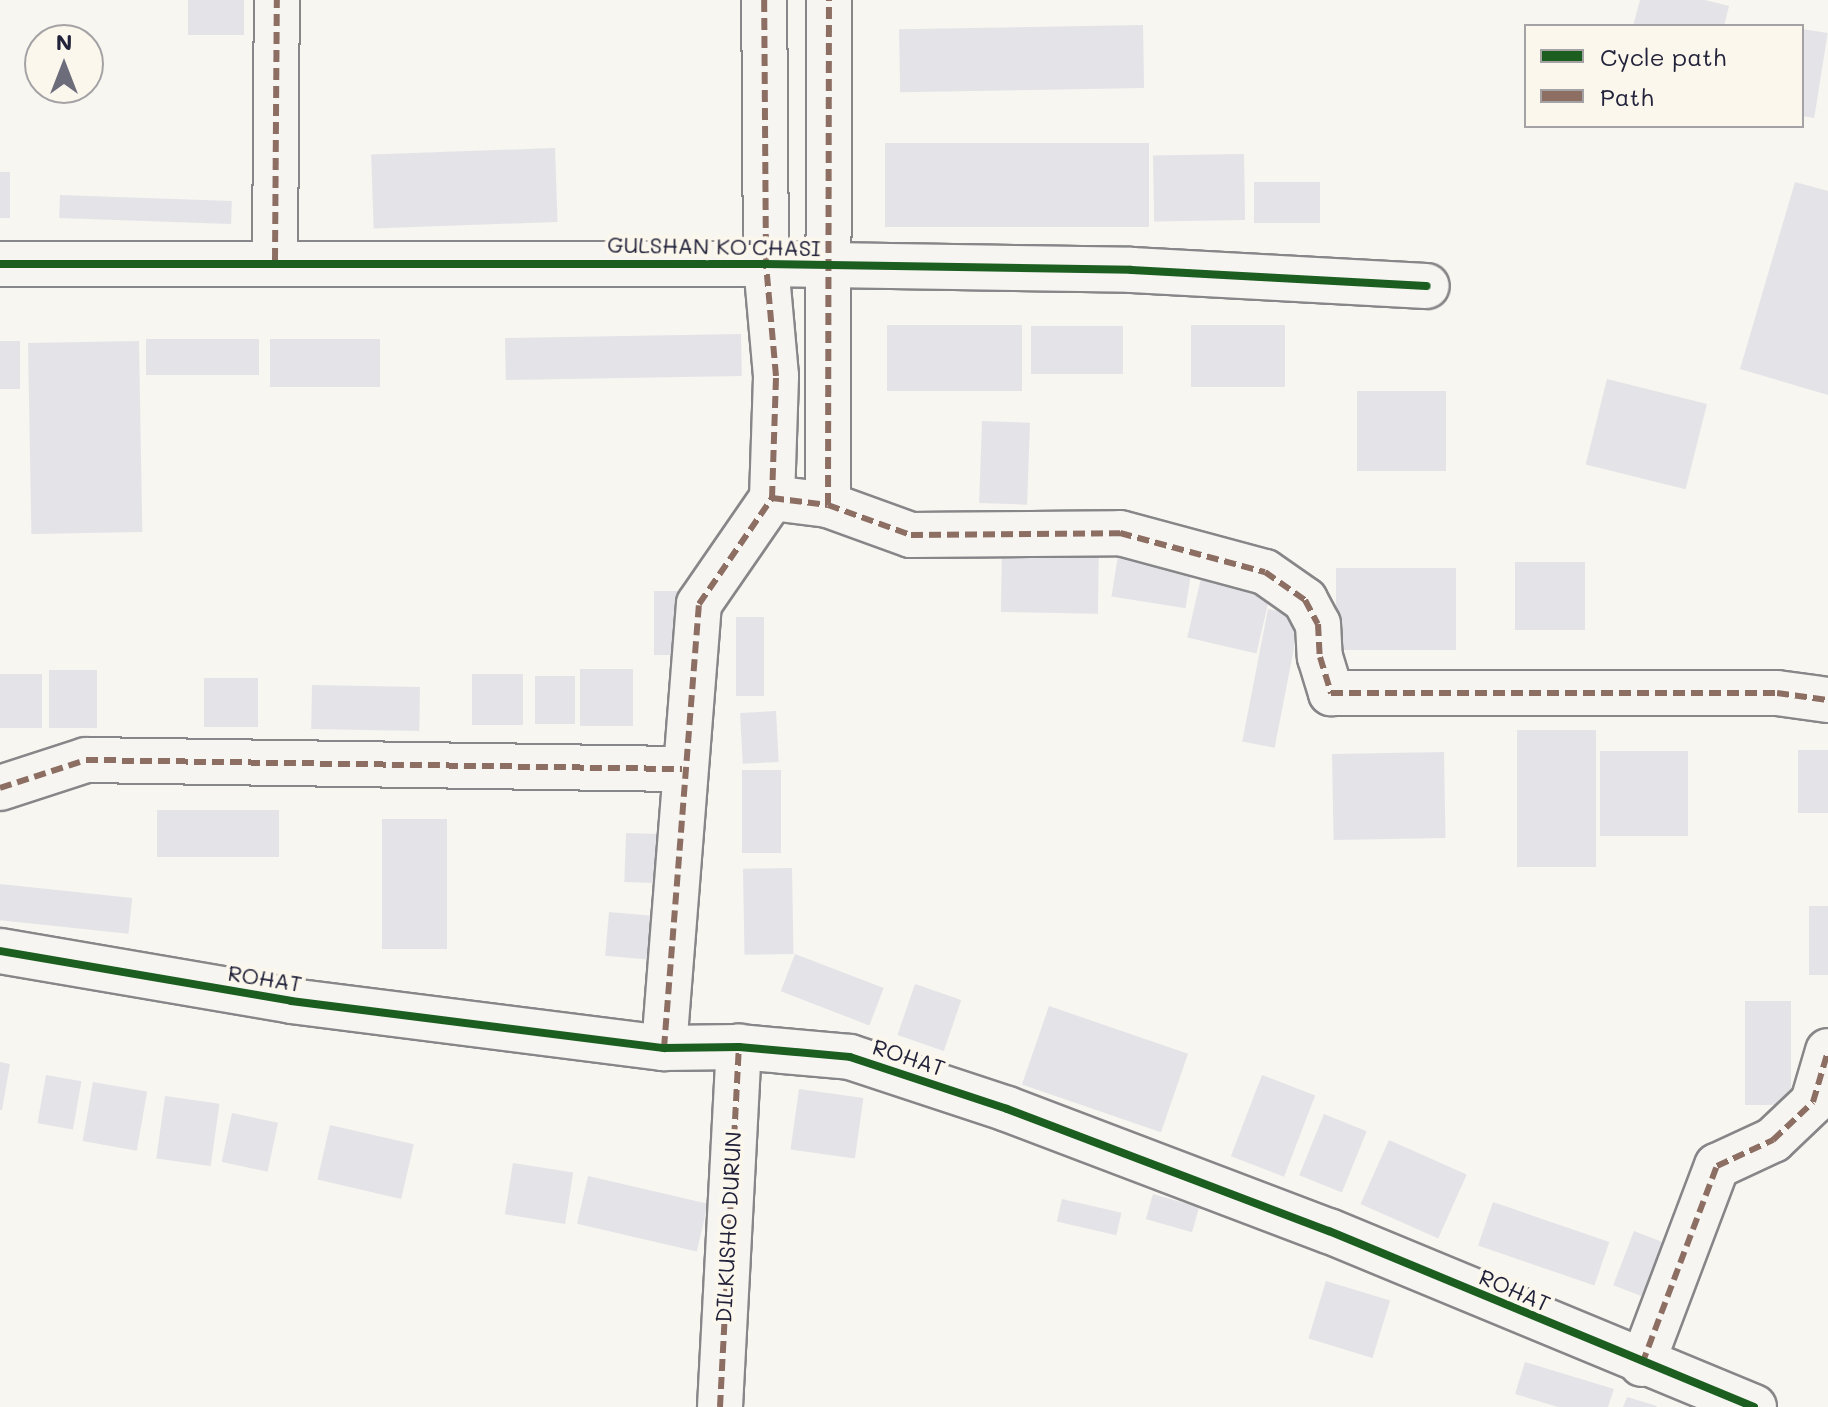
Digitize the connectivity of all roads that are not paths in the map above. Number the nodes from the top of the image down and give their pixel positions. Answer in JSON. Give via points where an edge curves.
{"nodes":[{"id":1,"x":277,"y":0,"type":"edge"},
{"id":2,"x":764,"y":0,"type":"edge"},
{"id":3,"x":829,"y":0,"type":"edge"},
{"id":4,"x":275,"y":260,"type":"junction"},
{"id":5,"x":0,"y":264,"type":"edge"},
{"id":6,"x":766,"y":264,"type":"junction"},
{"id":7,"x":828,"y":265,"type":"junction"},
{"id":8,"x":1427,"y":286,"type":"dead end"},
{"id":9,"x":772,"y":498,"type":"junction"},
{"id":10,"x":828,"y":505,"type":"junction"},
{"id":11,"x":1828,"y":700,"type":"edge"},
{"id":12,"x":682,"y":769,"type":"junction"},
{"id":13,"x":0,"y":788,"type":"edge"},
{"id":14,"x":0,"y":951,"type":"edge"},
{"id":15,"x":739,"y":1047,"type":"junction"},
{"id":16,"x":664,"y":1048,"type":"junction"},
{"id":17,"x":1828,"y":1051,"type":"edge"},
{"id":18,"x":1642,"y":1364,"type":"junction"},
{"id":19,"x":720,"y":1407,"type":"edge"},
{"id":20,"x":1754,"y":1407,"type":"edge"}],
"edges":[{"from":1,"to":4,"type":"street"},
{"from":2,"to":6,"type":"street"},
{"from":3,"to":7,"type":"street"},
{"from":4,"to":5,"type":"street","name":"GULSHAN KO'CHASI"},
{"from":4,"to":6,"type":"street","name":"GULSHAN KO'CHASI"},
{"from":6,"to":7,"type":"street","name":"GULSHAN KO'CHASI"},
{"from":6,"to":9,"type":"street","via":[[776,376]]},
{"from":7,"to":8,"type":"street","name":"GULSHAN KO'CHASI","via":[[1131,270]]},
{"from":7,"to":10,"type":"street"},
{"from":9,"to":10,"type":"street"},
{"from":9,"to":12,"type":"street","via":[[699,604]]},
{"from":10,"to":11,"type":"street","via":[[911,535],[1120,533],[1265,572],[1305,600],[1331,693],[1777,693]]},
{"from":12,"to":13,"type":"street","via":[[86,760]]},
{"from":12,"to":16,"type":"street"},
{"from":14,"to":16,"type":"street","name":"ROHAT","via":[[291,1001]]},
{"from":15,"to":16,"type":"street","name":"ROHAT"},
{"from":15,"to":18,"type":"street","name":"ROHAT","via":[[850,1057],[1007,1109],[1329,1231]]},
{"from":15,"to":19,"type":"street","name":"DILKUSHO DURUN"},
{"from":17,"to":18,"type":"street","via":[[1813,1102],[1773,1140],[1717,1166]]},
{"from":18,"to":20,"type":"street","name":"ROHAT"}]}
